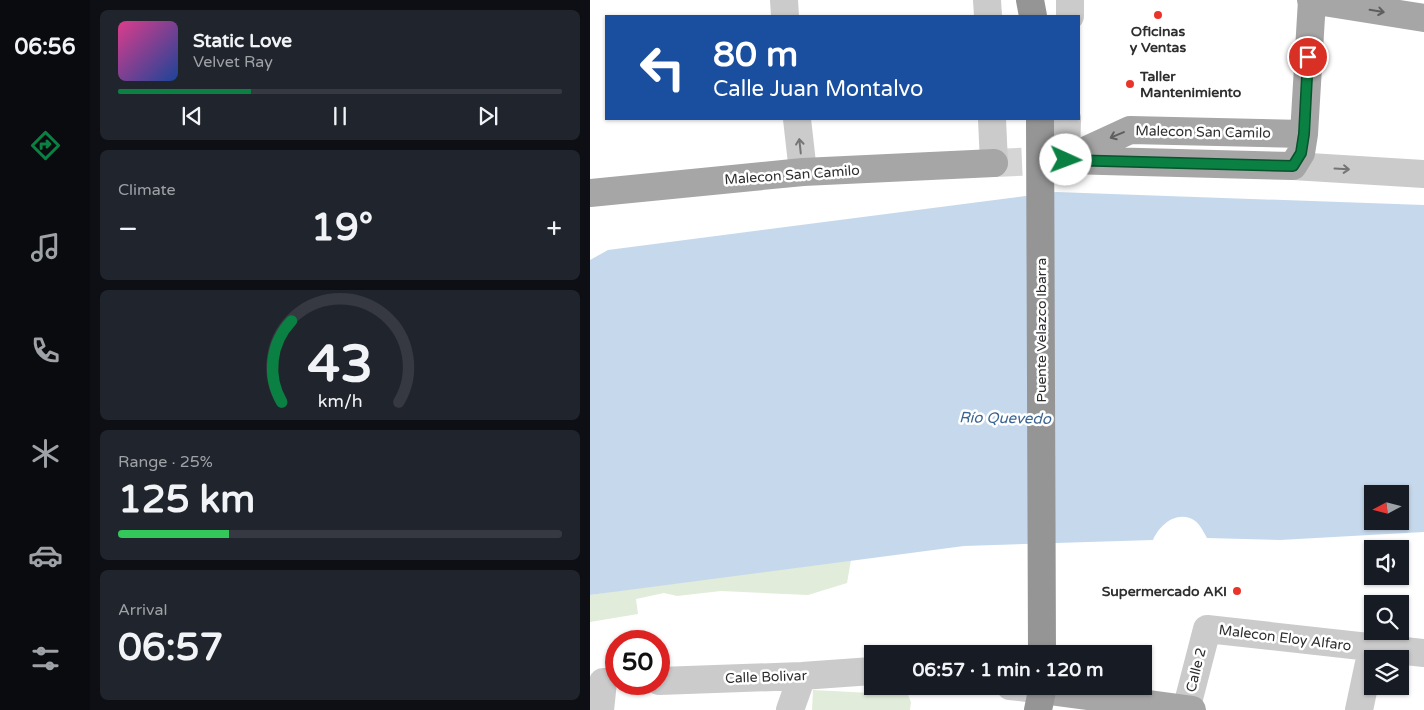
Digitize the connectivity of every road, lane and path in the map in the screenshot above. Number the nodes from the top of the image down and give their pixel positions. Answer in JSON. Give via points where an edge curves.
{"nodes":[{"id":1,"x":784,"y":0,"type":"edge"},
{"id":2,"x":987,"y":0,"type":"edge"},
{"id":3,"x":1030,"y":0,"type":"edge"},
{"id":4,"x":1035,"y":0,"type":"edge"},
{"id":5,"x":1070,"y":0,"type":"edge"},
{"id":6,"x":1311,"y":0,"type":"edge"},
{"id":7,"x":785,"y":15,"type":"edge"},
{"id":8,"x":988,"y":15,"type":"edge"},
{"id":9,"x":1033,"y":15,"type":"edge"},
{"id":10,"x":1033,"y":15,"type":"edge"},
{"id":11,"x":1070,"y":15,"type":"edge"},
{"id":12,"x":1424,"y":18,"type":"edge"},
{"id":13,"x":797,"y":120,"type":"edge"},
{"id":14,"x":992,"y":120,"type":"edge"},
{"id":15,"x":1040,"y":120,"type":"edge"},
{"id":16,"x":1067,"y":120,"type":"edge"},
{"id":17,"x":1304,"y":134,"type":"junction"},
{"id":18,"x":1066,"y":160,"type":"junction"},
{"id":19,"x":994,"y":163,"type":"joint"},
{"id":20,"x":1293,"y":166,"type":"junction"},
{"id":21,"x":803,"y":172,"type":"junction"},
{"id":22,"x":1424,"y":174,"type":"edge"},
{"id":23,"x":590,"y":193,"type":"edge"},
{"id":24,"x":1207,"y":629,"type":"joint"},
{"id":25,"x":1042,"y":645,"type":"edge"},
{"id":26,"x":1372,"y":649,"type":"junction"},
{"id":27,"x":1424,"y":653,"type":"edge"},
{"id":28,"x":864,"y":672,"type":"edge"},
{"id":29,"x":802,"y":676,"type":"junction"},
{"id":30,"x":670,"y":681,"type":"edge"},
{"id":31,"x":603,"y":683,"type":"edge"},
{"id":32,"x":1041,"y":695,"type":"edge"},
{"id":33,"x":600,"y":710,"type":"edge"},
{"id":34,"x":790,"y":710,"type":"edge"},
{"id":35,"x":1188,"y":710,"type":"edge"},
{"id":36,"x":1359,"y":710,"type":"edge"}],
"edges":[{"from":1,"to":7,"type":"street"},
{"from":2,"to":8,"type":"street"},
{"from":3,"to":9,"type":"highway"},
{"from":4,"to":10,"type":"highway"},
{"from":5,"to":11,"type":"street"},
{"from":6,"to":12,"type":"main road","one_way":true},
{"from":6,"to":17,"type":"main road"},
{"from":21,"to":13,"type":"street","one_way":true},
{"from":14,"to":19,"type":"street"},
{"from":15,"to":25,"type":"highway","name":"Puente Velazco Ibarra"},
{"from":16,"to":18,"type":"street"},
{"from":17,"to":18,"type":"main road","name":"Malecon San Camilo","one_way":true,"via":[[1130,130]]},
{"from":17,"to":20,"type":"main road","via":[[1301,153]]},
{"from":18,"to":20,"type":"main road"},
{"from":19,"to":21,"type":"main road","name":"Malecon San Camilo"},
{"from":20,"to":22,"type":"street","one_way":true},
{"from":21,"to":23,"type":"main road","name":"Malecon San Camilo"},
{"from":24,"to":26,"type":"street","name":"Malecon Eloy Alfaro"},
{"from":24,"to":35,"type":"street","name":"Calle 2"},
{"from":26,"to":27,"type":"street","name":"Malecon Eloy Alfaro"},
{"from":26,"to":36,"type":"street"},
{"from":28,"to":29,"type":"street","name":"Calle Bolivar"},
{"from":29,"to":30,"type":"street","name":"Calle Bolivar"},
{"from":29,"to":34,"type":"street"},
{"from":31,"to":33,"type":"street"},
{"from":32,"to":35,"type":"main road"}]}
